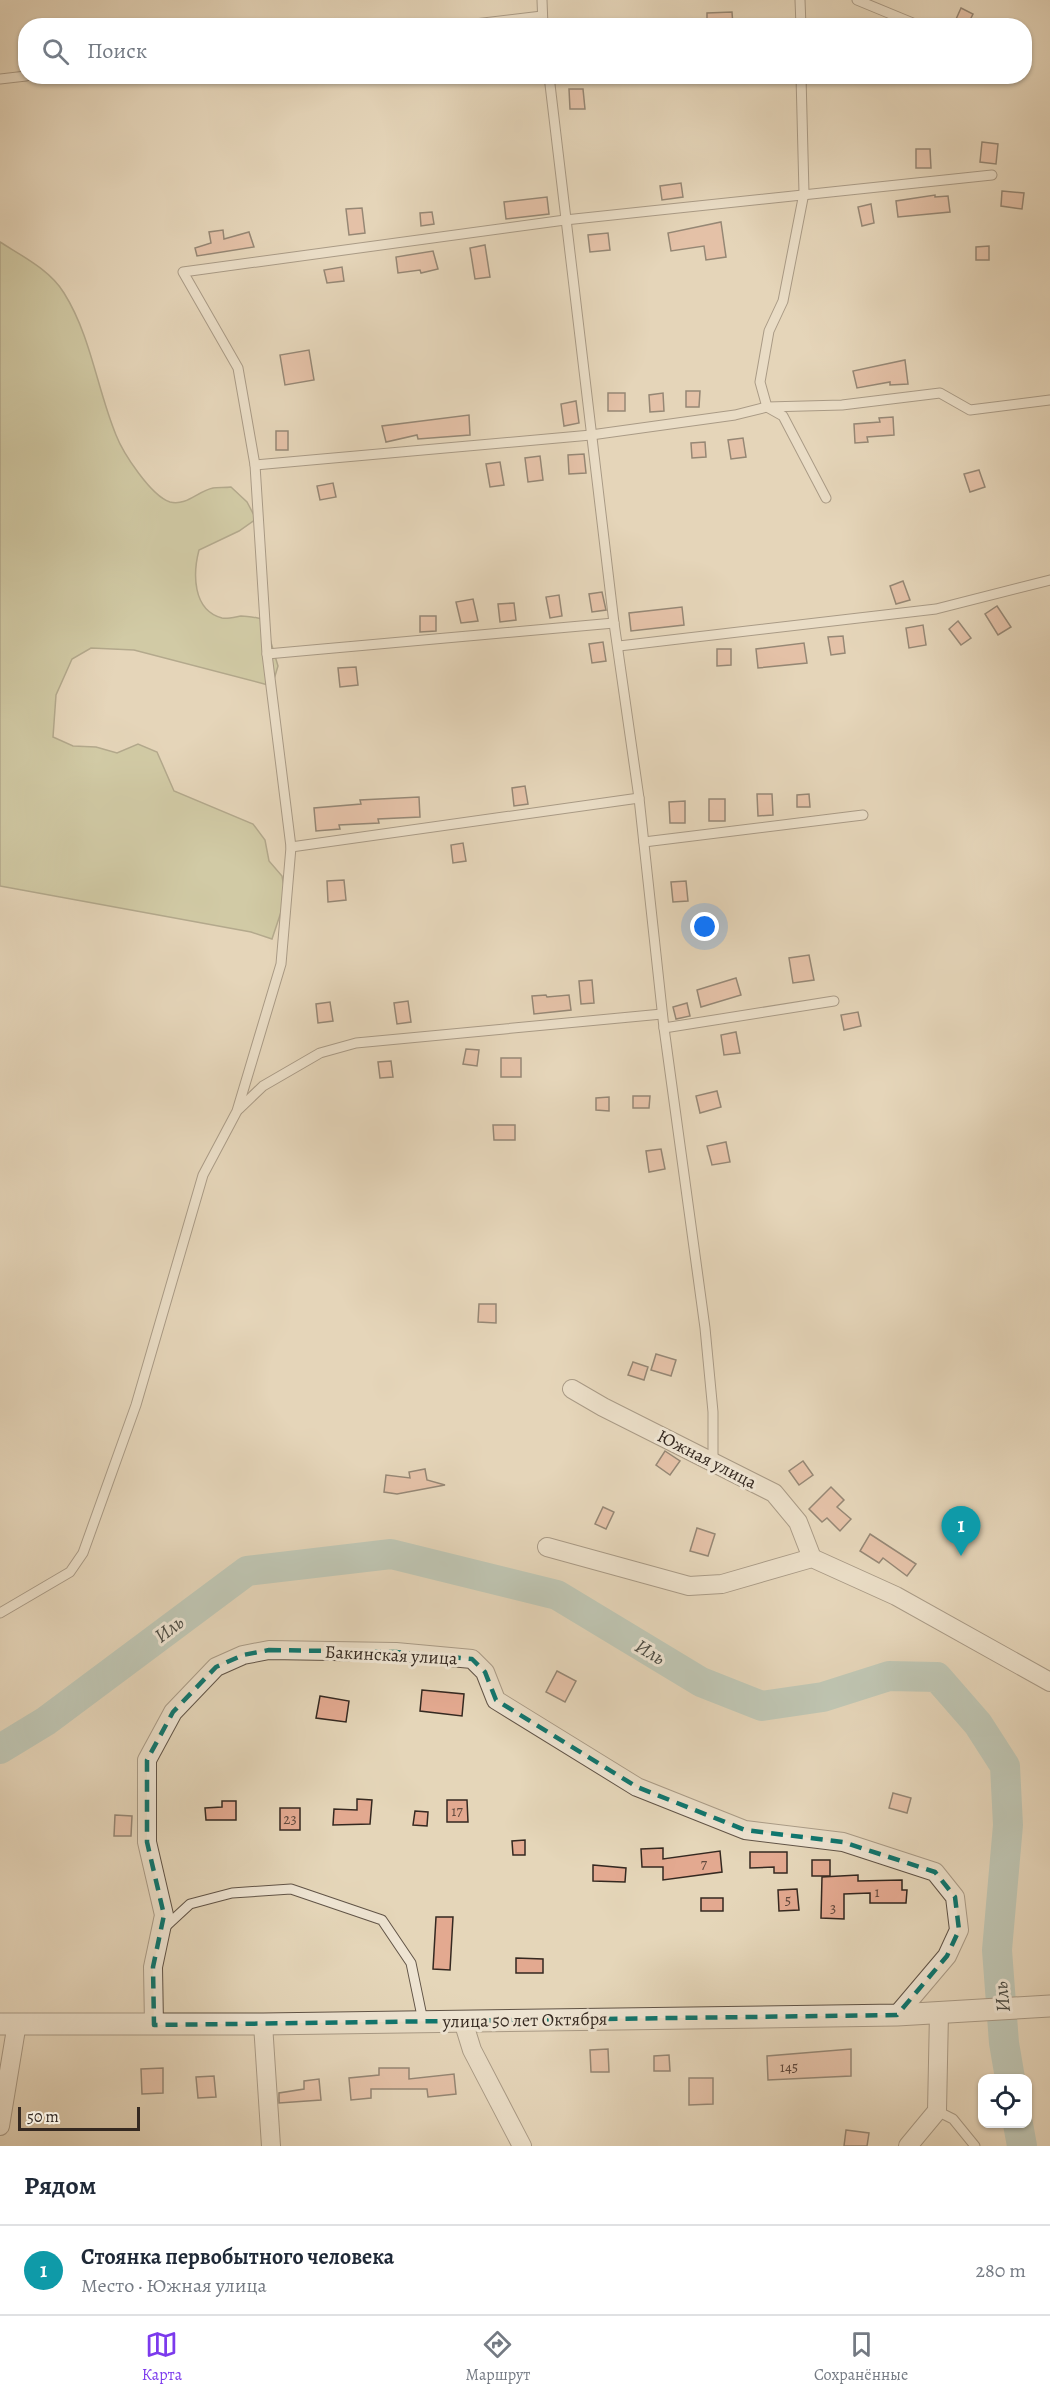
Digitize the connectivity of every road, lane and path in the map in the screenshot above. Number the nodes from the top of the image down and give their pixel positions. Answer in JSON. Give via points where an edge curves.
{"nodes":[{"id":1,"x":542,"y":0,"type":"edge"},
{"id":2,"x":800,"y":0,"type":"edge"},
{"id":3,"x":857,"y":0,"type":"edge"},
{"id":4,"x":542,"y":18,"type":"edge"},
{"id":5,"x":801,"y":18,"type":"edge"},
{"id":6,"x":901,"y":18,"type":"edge"},
{"id":7,"x":18,"y":77,"type":"edge"},
{"id":8,"x":0,"y":79,"type":"edge"},
{"id":9,"x":550,"y":84,"type":"edge"},
{"id":10,"x":801,"y":84,"type":"edge"},
{"id":11,"x":992,"y":175,"type":"dead end"},
{"id":12,"x":804,"y":193,"type":"junction"},
{"id":13,"x":565,"y":220,"type":"junction"},
{"id":14,"x":1050,"y":400,"type":"edge"},
{"id":15,"x":767,"y":407,"type":"junction"},
{"id":16,"x":591,"y":435,"type":"junction"},
{"id":17,"x":255,"y":465,"type":"junction"},
{"id":18,"x":826,"y":498,"type":"dead end"},
{"id":19,"x":1050,"y":580,"type":"edge"},
{"id":20,"x":614,"y":623,"type":"junction"},
{"id":21,"x":619,"y":646,"type":"junction"},
{"id":22,"x":267,"y":654,"type":"junction"},
{"id":23,"x":639,"y":798,"type":"junction"},
{"id":24,"x":863,"y":814,"type":"dead end"},
{"id":25,"x":644,"y":842,"type":"junction"},
{"id":26,"x":291,"y":847,"type":"junction"},
{"id":27,"x":834,"y":1001,"type":"dead end"},
{"id":28,"x":662,"y":1014,"type":"junction"},
{"id":29,"x":664,"y":1028,"type":"junction"},
{"id":30,"x":237,"y":1111,"type":"junction"},
{"id":31,"x":572,"y":1389,"type":"dead end"},
{"id":32,"x":713,"y":1462,"type":"junction"},
{"id":33,"x":547,"y":1547,"type":"dead end"},
{"id":34,"x":812,"y":1558,"type":"junction"},
{"id":35,"x":0,"y":1613,"type":"edge"},
{"id":36,"x":1050,"y":1682,"type":"edge"},
{"id":37,"x":162,"y":1930,"type":"junction"},
{"id":38,"x":1050,"y":2006,"type":"edge"},
{"id":39,"x":949,"y":2012,"type":"junction"},
{"id":40,"x":897,"y":2015,"type":"junction"},
{"id":41,"x":423,"y":2021,"type":"junction"},
{"id":42,"x":463,"y":2021,"type":"junction"},
{"id":43,"x":8,"y":2023,"type":"edge"},
{"id":44,"x":263,"y":2024,"type":"junction"},
{"id":45,"x":154,"y":2025,"type":"junction"},
{"id":46,"x":937,"y":2111,"type":"junction"},
{"id":47,"x":0,"y":2126,"type":"edge"},
{"id":48,"x":271,"y":2146,"type":"edge"},
{"id":49,"x":522,"y":2146,"type":"edge"},
{"id":50,"x":908,"y":2146,"type":"edge"},
{"id":51,"x":975,"y":2146,"type":"edge"}],
"edges":[{"from":1,"to":4,"type":"lane"},
{"from":2,"to":5,"type":"lane"},
{"from":3,"to":6,"type":"lane"},
{"from":7,"to":8,"type":"lane"},
{"from":9,"to":13,"type":"lane"},
{"from":10,"to":12,"type":"lane"},
{"from":11,"to":12,"type":"lane"},
{"from":12,"to":13,"type":"lane"},
{"from":12,"to":15,"type":"lane","via":[[783,301],[769,331],[760,382]]},
{"from":13,"to":16,"type":"lane"},
{"from":13,"to":17,"type":"lane","via":[[183,272],[238,368]]},
{"from":14,"to":15,"type":"lane","via":[[970,410],[940,393],[842,405]]},
{"from":15,"to":16,"type":"lane"},
{"from":15,"to":18,"type":"lane","via":[[783,416]]},
{"from":16,"to":17,"type":"lane"},
{"from":16,"to":20,"type":"lane"},
{"from":17,"to":22,"type":"lane"},
{"from":19,"to":21,"type":"lane","via":[[936,609]]},
{"from":20,"to":21,"type":"lane"},
{"from":20,"to":22,"type":"lane"},
{"from":21,"to":23,"type":"lane"},
{"from":22,"to":26,"type":"lane"},
{"from":23,"to":25,"type":"lane"},
{"from":23,"to":26,"type":"lane"},
{"from":24,"to":25,"type":"lane"},
{"from":25,"to":28,"type":"lane"},
{"from":26,"to":30,"type":"lane","via":[[281,963]]},
{"from":27,"to":29,"type":"lane"},
{"from":28,"to":29,"type":"lane"},
{"from":28,"to":30,"type":"lane","via":[[356,1043],[320,1053],[263,1086]]},
{"from":29,"to":32,"type":"lane","via":[[705,1328]]},
{"from":30,"to":35,"type":"lane","via":[[203,1175],[136,1405],[83,1553],[70,1572]]},
{"from":31,"to":32,"type":"street","name":"Южная улица"},
{"from":32,"to":34,"type":"street","name":"Южная улица","via":[[774,1493],[798,1522]]},
{"from":33,"to":34,"type":"street","via":[[689,1586],[722,1584]]},
{"from":34,"to":36,"type":"street","via":[[896,1596]]},
{"from":37,"to":40,"type":"street","name":"Бакинская улица","via":[[164,1915],[147,1842],[147,1760],[173,1712],[216,1667],[243,1655],[269,1650],[396,1652],[472,1659],[484,1672],[496,1700],[637,1787],[745,1830],[843,1842],[935,1872],[955,1897],[959,1930],[947,1956]]},
{"from":37,"to":41,"type":"lane","via":[[190,1904],[232,1893],[291,1889],[382,1920],[411,1963]]},
{"from":37,"to":45,"type":"street","name":"Бакинская улица","via":[[153,1967]]},
{"from":38,"to":39,"type":"street","name":"улица 50 лет Октября"},
{"from":39,"to":40,"type":"street","name":"улица 50 лет Октября"},
{"from":39,"to":46,"type":"street"},
{"from":40,"to":42,"type":"street","name":"улица 50 лет Октября"},
{"from":41,"to":42,"type":"street","name":"улица 50 лет Октября"},
{"from":41,"to":44,"type":"street","name":"улица 50 лет Октября"},
{"from":42,"to":49,"type":"street","via":[[472,2050]]},
{"from":43,"to":45,"type":"street","name":"улица 50 лет Октября"},
{"from":43,"to":47,"type":"street"},
{"from":44,"to":45,"type":"street","name":"улица 50 лет Октября"},
{"from":44,"to":48,"type":"street"},
{"from":46,"to":50,"type":"street"},
{"from":46,"to":51,"type":"lane","via":[[953,2120]]}]}
